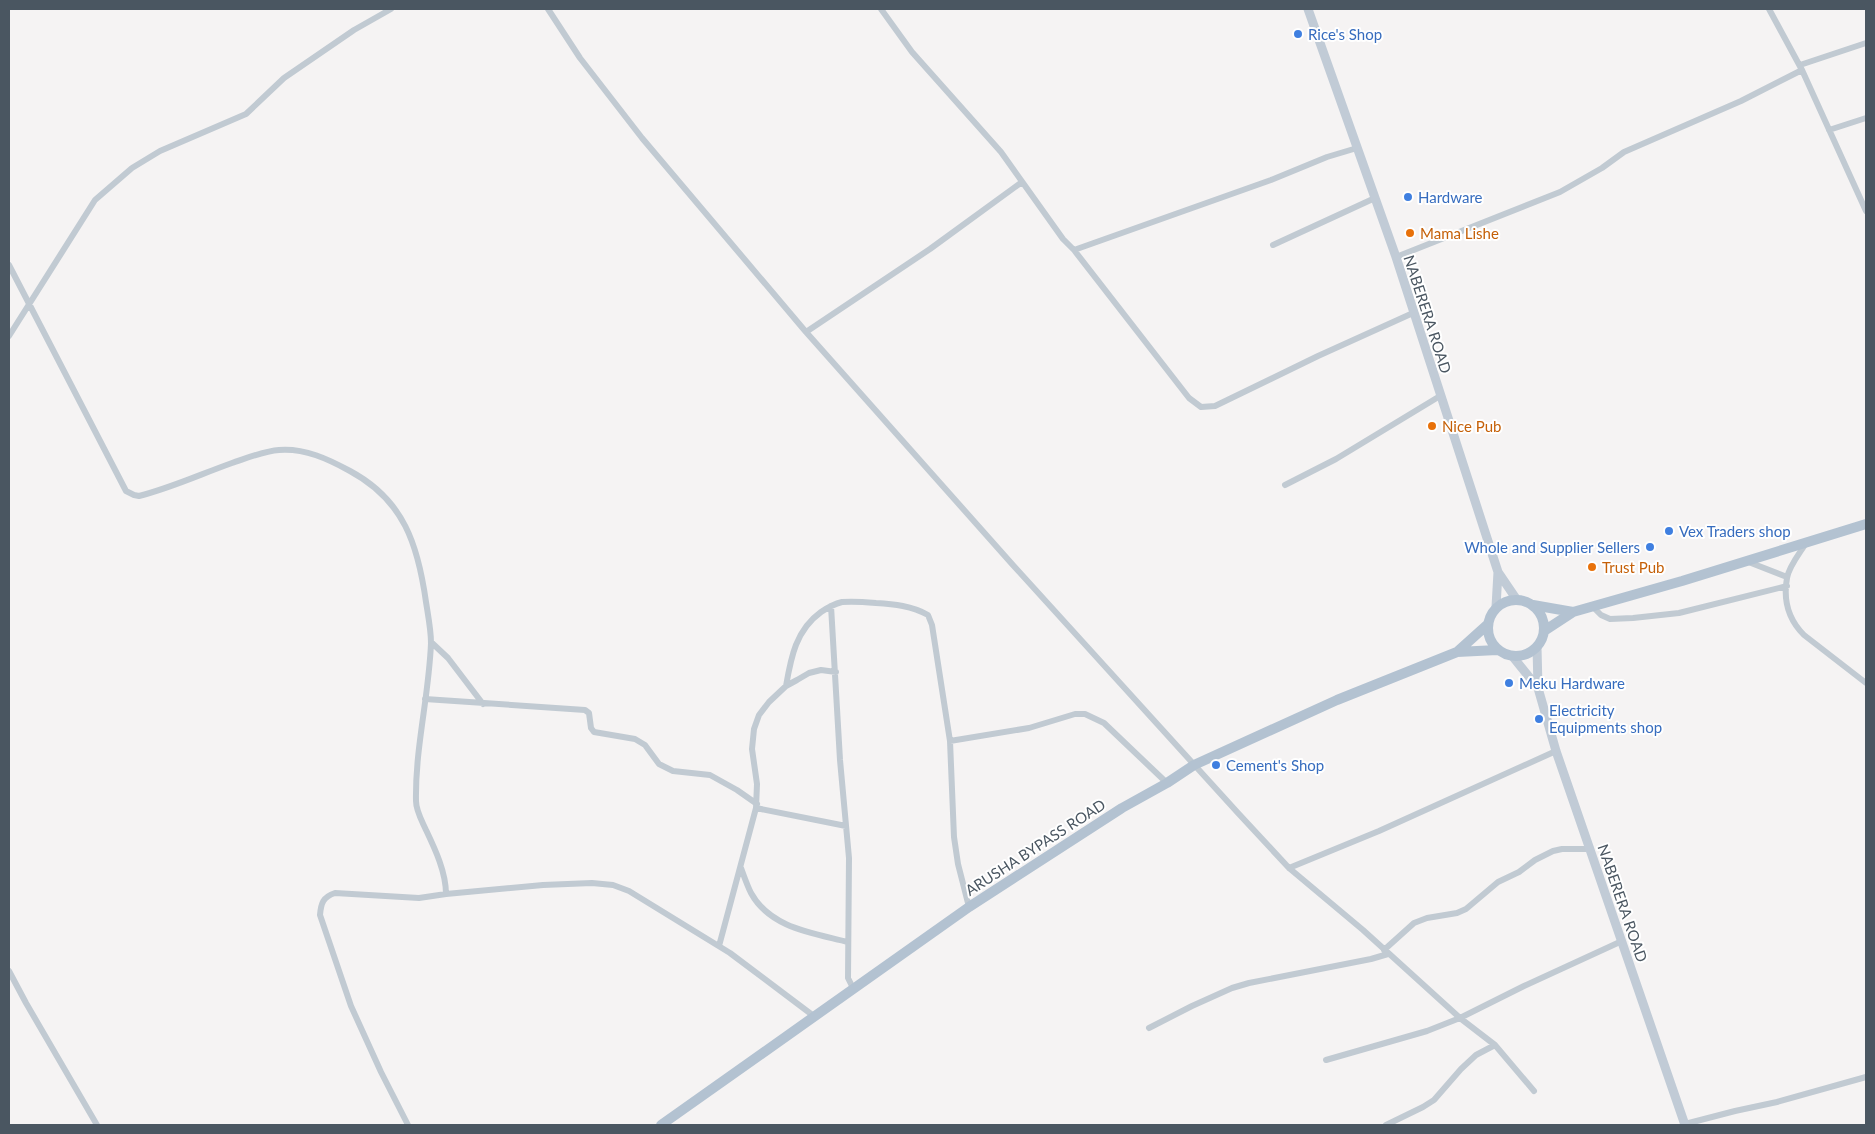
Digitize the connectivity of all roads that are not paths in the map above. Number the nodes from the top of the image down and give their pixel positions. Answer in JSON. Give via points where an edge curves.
{"nodes":[{"id":1,"x":391,"y":9,"type":"edge"},
{"id":2,"x":548,"y":9,"type":"edge"},
{"id":3,"x":881,"y":9,"type":"edge"},
{"id":4,"x":1308,"y":9,"type":"edge"},
{"id":5,"x":1769,"y":9,"type":"edge"},
{"id":6,"x":1866,"y":43,"type":"edge"},
{"id":7,"x":1801,"y":68,"type":"junction"},
{"id":8,"x":1866,"y":118,"type":"edge"},
{"id":9,"x":1829,"y":130,"type":"junction"},
{"id":10,"x":1357,"y":148,"type":"junction"},
{"id":11,"x":1022,"y":182,"type":"junction"},
{"id":12,"x":1375,"y":198,"type":"junction"},
{"id":13,"x":1866,"y":211,"type":"edge"},
{"id":14,"x":1273,"y":245,"type":"dead end"},
{"id":15,"x":1074,"y":250,"type":"junction"},
{"id":16,"x":1396,"y":257,"type":"junction"},
{"id":17,"x":9,"y":265,"type":"edge"},
{"id":18,"x":30,"y":304,"type":"junction"},
{"id":19,"x":1413,"y":313,"type":"junction"},
{"id":20,"x":806,"y":332,"type":"junction"},
{"id":21,"x":9,"y":336,"type":"edge"},
{"id":22,"x":1440,"y":396,"type":"junction"},
{"id":23,"x":1285,"y":485,"type":"dead end"},
{"id":24,"x":1866,"y":524,"type":"edge"},
{"id":25,"x":1806,"y":543,"type":"junction"},
{"id":26,"x":1745,"y":560,"type":"junction"},
{"id":27,"x":1498,"y":572,"type":"junction"},
{"id":28,"x":1787,"y":577,"type":"junction"},
{"id":29,"x":1787,"y":586,"type":"junction"},
{"id":30,"x":1517,"y":600,"type":"junction"},
{"id":31,"x":831,"y":606,"type":"junction"},
{"id":32,"x":1533,"y":606,"type":"junction"},
{"id":33,"x":1496,"y":607,"type":"junction"},
{"id":34,"x":1593,"y":607,"type":"junction"},
{"id":35,"x":1573,"y":612,"type":"junction"},
{"id":36,"x":1487,"y":625,"type":"junction"},
{"id":37,"x":1544,"y":631,"type":"junction"},
{"id":38,"x":431,"y":642,"type":"junction"},
{"id":39,"x":1537,"y":647,"type":"junction"},
{"id":40,"x":1497,"y":650,"type":"junction"},
{"id":41,"x":1457,"y":652,"type":"junction"},
{"id":42,"x":1513,"y":657,"type":"junction"},
{"id":43,"x":836,"y":672,"type":"junction"},
{"id":44,"x":1866,"y":683,"type":"edge"},
{"id":45,"x":786,"y":686,"type":"junction"},
{"id":46,"x":1538,"y":688,"type":"junction"},
{"id":47,"x":425,"y":699,"type":"junction"},
{"id":48,"x":483,"y":704,"type":"junction"},
{"id":49,"x":950,"y":741,"type":"junction"},
{"id":50,"x":1556,"y":751,"type":"junction"},
{"id":51,"x":1194,"y":765,"type":"junction"},
{"id":52,"x":1167,"y":783,"type":"junction"},
{"id":53,"x":756,"y":806,"type":"junction"},
{"id":54,"x":846,"y":826,"type":"junction"},
{"id":55,"x":1590,"y":849,"type":"junction"},
{"id":56,"x":740,"y":868,"type":"junction"},
{"id":57,"x":1289,"y":868,"type":"junction"},
{"id":58,"x":446,"y":894,"type":"junction"},
{"id":59,"x":970,"y":908,"type":"junction"},
{"id":60,"x":1622,"y":941,"type":"junction"},
{"id":61,"x":848,"y":942,"type":"junction"},
{"id":62,"x":719,"y":946,"type":"junction"},
{"id":63,"x":1386,"y":952,"type":"junction"},
{"id":64,"x":9,"y":971,"type":"edge"},
{"id":65,"x":854,"y":990,"type":"junction"},
{"id":66,"x":815,"y":1017,"type":"junction"},
{"id":67,"x":1460,"y":1018,"type":"junction"},
{"id":68,"x":1149,"y":1028,"type":"dead end"},
{"id":69,"x":1495,"y":1045,"type":"junction"},
{"id":70,"x":1326,"y":1060,"type":"dead end"},
{"id":71,"x":1866,"y":1077,"type":"edge"},
{"id":72,"x":1534,"y":1091,"type":"dead end"},
{"id":73,"x":97,"y":1125,"type":"edge"},
{"id":74,"x":408,"y":1125,"type":"edge"},
{"id":75,"x":662,"y":1125,"type":"edge"},
{"id":76,"x":1386,"y":1125,"type":"edge"},
{"id":77,"x":1685,"y":1125,"type":"edge"}],
"edges":[{"from":1,"to":18,"type":"street","via":[[284,78],[246,114],[160,151],[113,183],[95,200]]},
{"from":2,"to":20,"type":"street","via":[[580,58],[642,138]]},
{"from":3,"to":11,"type":"street","via":[[912,52],[1001,152]]},
{"from":4,"to":10,"type":"street","name":"NABERERA ROAD"},
{"from":5,"to":7,"type":"street"},
{"from":6,"to":7,"type":"street"},
{"from":7,"to":9,"type":"street"},
{"from":7,"to":16,"type":"street","via":[[1741,101],[1624,152],[1560,192]]},
{"from":8,"to":9,"type":"street"},
{"from":9,"to":13,"type":"street"},
{"from":10,"to":12,"type":"street","name":"NABERERA ROAD"},
{"from":10,"to":15,"type":"street"},
{"from":11,"to":15,"type":"street"},
{"from":11,"to":20,"type":"street","via":[[930,249]]},
{"from":12,"to":14,"type":"street"},
{"from":12,"to":16,"type":"street","name":"NABERERA ROAD"},
{"from":15,"to":19,"type":"street","via":[[1190,398],[1201,407],[1215,406]]},
{"from":16,"to":19,"type":"street","name":"NABERERA ROAD"},
{"from":17,"to":18,"type":"street"},
{"from":18,"to":21,"type":"street"},
{"from":18,"to":38,"type":"street","via":[[126,491],[134,495],[147,494],[247,458],[278,450],[300,450],[329,460],[380,491],[393,507],[418,554]]},
{"from":19,"to":22,"type":"street","name":"NABERERA ROAD"},
{"from":20,"to":51,"type":"street"},
{"from":22,"to":23,"type":"street","via":[[1336,459]]},
{"from":22,"to":27,"type":"street","name":"NABERERA ROAD"},
{"from":24,"to":25,"type":"main road"},
{"from":25,"to":26,"type":"main road"},
{"from":25,"to":28,"type":"street"},
{"from":26,"to":28,"type":"street"},
{"from":26,"to":34,"type":"main road"},
{"from":27,"to":30,"type":"street","name":"NABERERA ROAD"},
{"from":27,"to":33,"type":"street","name":"NABERERA ROAD"},
{"from":28,"to":29,"type":"street"},
{"from":29,"to":34,"type":"street","via":[[1679,613],[1633,618],[1610,619]]},
{"from":29,"to":44,"type":"street","via":[[1786,603],[1799,630]]},
{"from":30,"to":32,"type":"main road"},
{"from":30,"to":33,"type":"main road","via":[[1509,600]]},
{"from":31,"to":43,"type":"street"},
{"from":31,"to":45,"type":"street","via":[[809,621],[798,638]]},
{"from":31,"to":49,"type":"street","via":[[841,602],[882,603],[905,606],[928,615]]},
{"from":32,"to":35,"type":"main road"},
{"from":32,"to":37,"type":"main road","via":[[1540,612]]},
{"from":33,"to":36,"type":"main road","name":"ARUSHA BYPASS ROAD"},
{"from":34,"to":35,"type":"main road"},
{"from":35,"to":37,"type":"main road"},
{"from":36,"to":40,"type":"main road","via":[[1491,643]]},
{"from":36,"to":41,"type":"main road","name":"ARUSHA BYPASS ROAD"},
{"from":37,"to":39,"type":"main road"},
{"from":38,"to":47,"type":"street"},
{"from":38,"to":48,"type":"street","via":[[448,658]]},
{"from":39,"to":42,"type":"main road","via":[[1522,656]]},
{"from":39,"to":46,"type":"street","name":"NABERERA ROAD"},
{"from":40,"to":41,"type":"main road","name":"ARUSHA BYPASS ROAD"},
{"from":40,"to":42,"type":"main road","name":"ARUSHA BYPASS ROAD"},
{"from":41,"to":51,"type":"main road","name":"ARUSHA BYPASS ROAD","via":[[1337,700]]},
{"from":42,"to":46,"type":"street","name":"NABERERA ROAD"},
{"from":43,"to":45,"type":"street","via":[[821,670],[809,673]]},
{"from":43,"to":54,"type":"street"},
{"from":45,"to":53,"type":"street","via":[[759,715],[754,729],[752,749],[757,784]]},
{"from":46,"to":50,"type":"street","name":"NABERERA ROAD"},
{"from":47,"to":48,"type":"street"},
{"from":47,"to":58,"type":"street","via":[[416,804],[440,864]]},
{"from":48,"to":53,"type":"street","via":[[586,710],[594,732],[635,739],[645,745],[659,764],[674,771],[710,775]]},
{"from":49,"to":52,"type":"street","via":[[1029,728],[1085,714],[1104,723]]},
{"from":49,"to":59,"type":"street","via":[[954,836]]},
{"from":50,"to":55,"type":"street","name":"NABERERA ROAD"},
{"from":50,"to":57,"type":"street"},
{"from":51,"to":52,"type":"main road","name":"ARUSHA BYPASS ROAD"},
{"from":51,"to":57,"type":"street"},
{"from":52,"to":59,"type":"main road","name":"ARUSHA BYPASS ROAD","via":[[1122,808]]},
{"from":53,"to":54,"type":"street"},
{"from":53,"to":56,"type":"street"},
{"from":54,"to":61,"type":"street"},
{"from":55,"to":60,"type":"street","name":"NABERERA ROAD"},
{"from":55,"to":63,"type":"street","via":[[1553,851],[1535,860],[1498,882],[1466,909],[1414,923]]},
{"from":56,"to":61,"type":"street","via":[[760,906],[773,918],[796,928]]},
{"from":56,"to":62,"type":"street"},
{"from":57,"to":63,"type":"street"},
{"from":58,"to":62,"type":"street","via":[[543,885],[613,885]]},
{"from":58,"to":74,"type":"street","via":[[418,898],[335,893],[325,897],[320,915],[351,1006]]},
{"from":59,"to":65,"type":"main road","name":"ARUSHA BYPASS ROAD"},
{"from":60,"to":67,"type":"street"},
{"from":60,"to":77,"type":"street","name":"NABERERA ROAD"},
{"from":61,"to":65,"type":"street","via":[[848,978]]},
{"from":62,"to":66,"type":"street"},
{"from":63,"to":67,"type":"street"},
{"from":63,"to":68,"type":"street","via":[[1232,988]]},
{"from":64,"to":73,"type":"street"},
{"from":65,"to":66,"type":"main road","name":"ARUSHA BYPASS ROAD"},
{"from":66,"to":75,"type":"main road","name":"ARUSHA BYPASS ROAD"},
{"from":67,"to":69,"type":"street"},
{"from":67,"to":70,"type":"street","via":[[1427,1031]]},
{"from":69,"to":72,"type":"street"},
{"from":69,"to":76,"type":"street","via":[[1476,1055],[1434,1100]]},
{"from":71,"to":77,"type":"street"}]}
